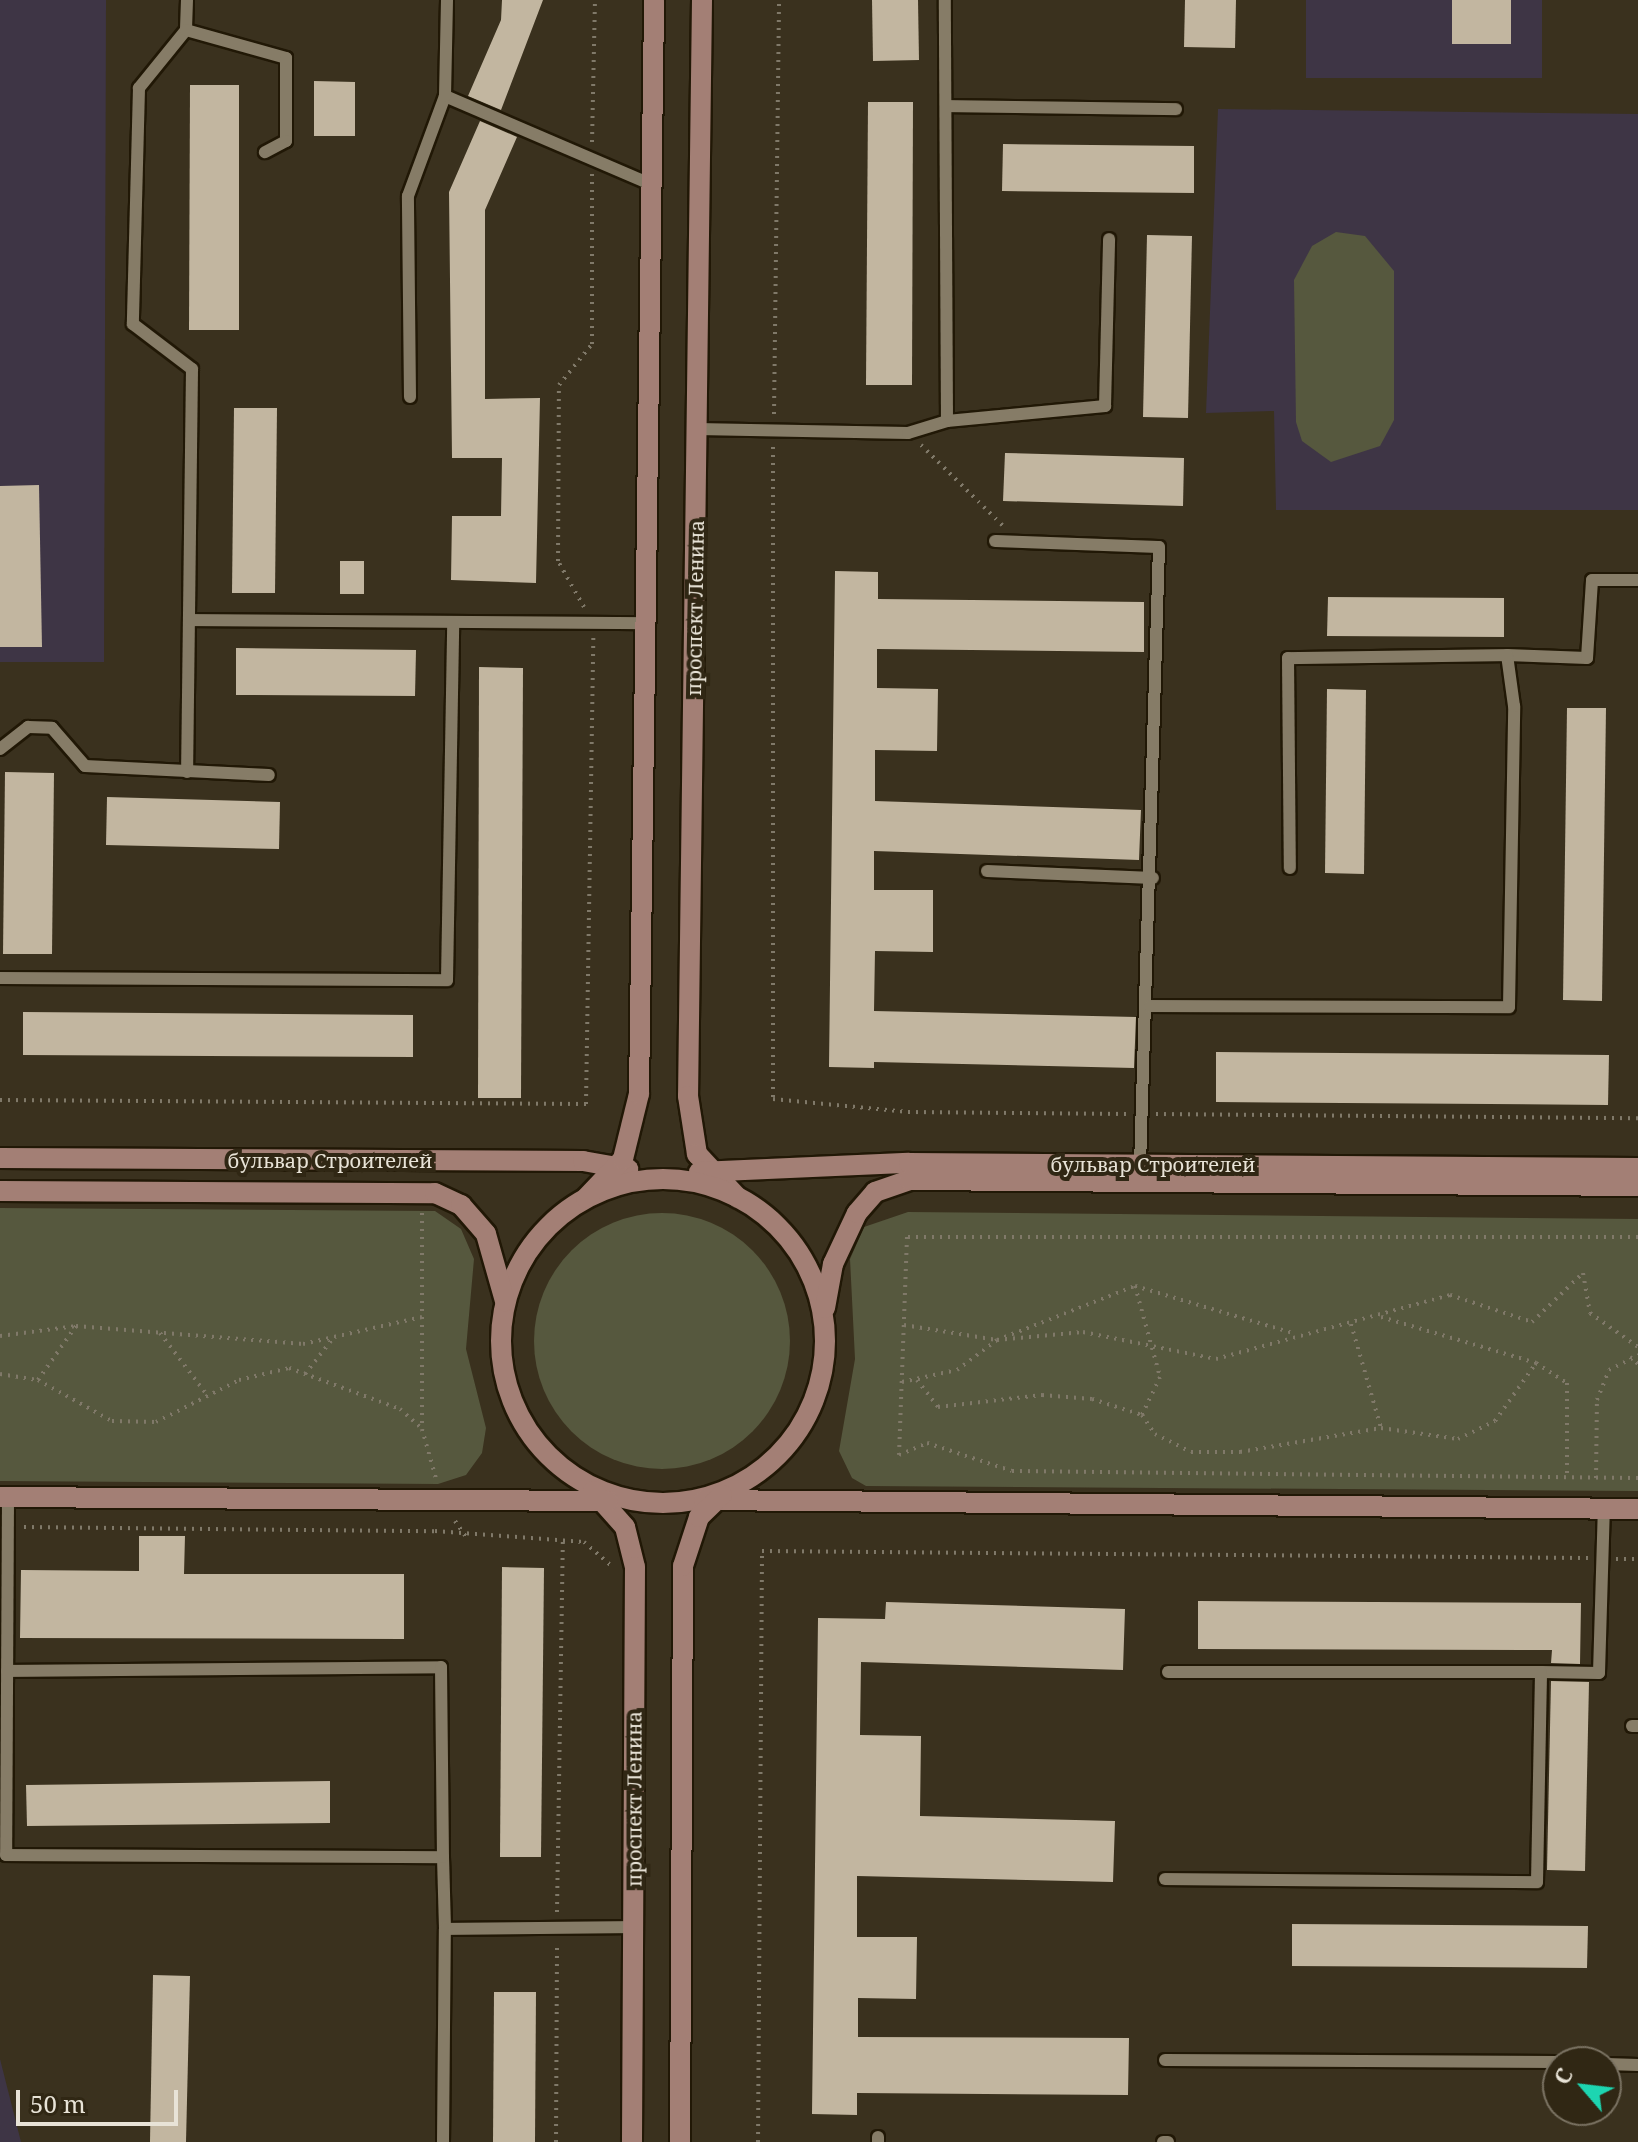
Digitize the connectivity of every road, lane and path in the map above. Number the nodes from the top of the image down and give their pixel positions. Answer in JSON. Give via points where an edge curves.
{"nodes":[{"id":1,"x":187,"y":0,"type":"edge"},
{"id":2,"x":447,"y":0,"type":"edge"},
{"id":3,"x":595,"y":0,"type":"edge"},
{"id":4,"x":654,"y":0,"type":"edge"},
{"id":5,"x":702,"y":0,"type":"edge"},
{"id":6,"x":779,"y":0,"type":"edge"},
{"id":7,"x":945,"y":0,"type":"edge"},
{"id":8,"x":186,"y":30,"type":"junction"},
{"id":9,"x":445,"y":96,"type":"junction"},
{"id":10,"x":947,"y":106,"type":"junction"},
{"id":11,"x":1176,"y":109,"type":"dead end"},
{"id":12,"x":265,"y":152,"type":"dead end"},
{"id":13,"x":591,"y":159,"type":"junction"},
{"id":14,"x":650,"y":184,"type":"junction"},
{"id":15,"x":1109,"y":239,"type":"dead end"},
{"id":16,"x":410,"y":397,"type":"dead end"},
{"id":17,"x":947,"y":421,"type":"junction"},
{"id":18,"x":697,"y":429,"type":"junction"},
{"id":19,"x":773,"y":431,"type":"junction"},
{"id":20,"x":908,"y":433,"type":"junction"},
{"id":21,"x":995,"y":541,"type":"dead end"},
{"id":22,"x":1019,"y":542,"type":"junction"},
{"id":23,"x":1638,"y":580,"type":"edge"},
{"id":24,"x":189,"y":620,"type":"junction"},
{"id":25,"x":453,"y":622,"type":"junction"},
{"id":26,"x":593,"y":623,"type":"junction"},
{"id":27,"x":647,"y":623,"type":"junction"},
{"id":28,"x":1507,"y":655,"type":"junction"},
{"id":29,"x":0,"y":749,"type":"edge"},
{"id":30,"x":187,"y":772,"type":"junction"},
{"id":31,"x":269,"y":775,"type":"dead end"},
{"id":32,"x":1290,"y":868,"type":"dead end"},
{"id":33,"x":987,"y":871,"type":"dead end"},
{"id":34,"x":1153,"y":878,"type":"junction"},
{"id":35,"x":0,"y":978,"type":"edge"},
{"id":36,"x":1150,"y":1006,"type":"junction"},
{"id":37,"x":0,"y":1100,"type":"edge"},
{"id":38,"x":1143,"y":1114,"type":"junction"},
{"id":39,"x":1638,"y":1118,"type":"edge"},
{"id":40,"x":0,"y":1158,"type":"edge"},
{"id":41,"x":1140,"y":1164,"type":"junction"},
{"id":42,"x":618,"y":1166,"type":"junction"},
{"id":43,"x":1638,"y":1168,"type":"edge"},
{"id":44,"x":707,"y":1169,"type":"junction"},
{"id":45,"x":664,"y":1179,"type":"junction"},
{"id":46,"x":1638,"y":1186,"type":"edge"},
{"id":47,"x":0,"y":1191,"type":"edge"},
{"id":48,"x":586,"y":1198,"type":"junction"},
{"id":49,"x":738,"y":1198,"type":"junction"},
{"id":50,"x":422,"y":1208,"type":"dead end"},
{"id":51,"x":1638,"y":1237,"type":"edge"},
{"id":52,"x":1135,"y":1286,"type":"junction"},
{"id":53,"x":505,"y":1301,"type":"junction"},
{"id":54,"x":823,"y":1316,"type":"junction"},
{"id":55,"x":1379,"y":1316,"type":"junction"},
{"id":56,"x":422,"y":1317,"type":"junction"},
{"id":57,"x":1351,"y":1324,"type":"junction"},
{"id":58,"x":904,"y":1325,"type":"junction"},
{"id":59,"x":76,"y":1326,"type":"junction"},
{"id":60,"x":160,"y":1333,"type":"junction"},
{"id":61,"x":1296,"y":1333,"type":"junction"},
{"id":62,"x":335,"y":1335,"type":"junction"},
{"id":63,"x":0,"y":1336,"type":"edge"},
{"id":64,"x":997,"y":1340,"type":"junction"},
{"id":65,"x":1154,"y":1346,"type":"junction"},
{"id":66,"x":1638,"y":1347,"type":"edge"},
{"id":67,"x":1638,"y":1355,"type":"edge"},
{"id":68,"x":1630,"y":1357,"type":"junction"},
{"id":69,"x":1536,"y":1363,"type":"junction"},
{"id":70,"x":1638,"y":1364,"type":"edge"},
{"id":71,"x":0,"y":1374,"type":"edge"},
{"id":72,"x":305,"y":1374,"type":"junction"},
{"id":73,"x":916,"y":1379,"type":"junction"},
{"id":74,"x":38,"y":1380,"type":"junction"},
{"id":75,"x":902,"y":1382,"type":"junction"},
{"id":76,"x":207,"y":1395,"type":"junction"},
{"id":77,"x":1142,"y":1415,"type":"junction"},
{"id":78,"x":1381,"y":1428,"type":"junction"},
{"id":79,"x":422,"y":1429,"type":"junction"},
{"id":80,"x":577,"y":1478,"type":"junction"},
{"id":81,"x":1567,"y":1478,"type":"junction"},
{"id":82,"x":1586,"y":1478,"type":"junction"},
{"id":83,"x":1596,"y":1478,"type":"junction"},
{"id":84,"x":1638,"y":1478,"type":"edge"},
{"id":85,"x":438,"y":1484,"type":"dead end"},
{"id":86,"x":738,"y":1484,"type":"junction"},
{"id":87,"x":1586,"y":1491,"type":"dead end"},
{"id":88,"x":4,"y":1497,"type":"edge"},
{"id":89,"x":688,"y":1499,"type":"junction"},
{"id":90,"x":639,"y":1500,"type":"junction"},
{"id":91,"x":606,"y":1501,"type":"junction"},
{"id":92,"x":713,"y":1501,"type":"junction"},
{"id":93,"x":1604,"y":1509,"type":"junction"},
{"id":94,"x":1638,"y":1509,"type":"edge"},
{"id":95,"x":450,"y":1514,"type":"dead end"},
{"id":96,"x":8,"y":1527,"type":"junction"},
{"id":97,"x":467,"y":1539,"type":"junction"},
{"id":98,"x":563,"y":1542,"type":"junction"},
{"id":99,"x":1602,"y":1559,"type":"junction"},
{"id":100,"x":1638,"y":1559,"type":"edge"},
{"id":101,"x":614,"y":1568,"type":"dead end"},
{"id":102,"x":7,"y":1671,"type":"junction"},
{"id":103,"x":1168,"y":1672,"type":"dead end"},
{"id":104,"x":1541,"y":1672,"type":"junction"},
{"id":105,"x":3,"y":1718,"type":"edge"},
{"id":106,"x":443,"y":1857,"type":"junction"},
{"id":107,"x":1165,"y":1879,"type":"dead end"},
{"id":108,"x":557,"y":1927,"type":"junction"},
{"id":109,"x":633,"y":1927,"type":"junction"},
{"id":110,"x":445,"y":1929,"type":"junction"},
{"id":111,"x":1165,"y":2060,"type":"dead end"},
{"id":112,"x":1542,"y":2062,"type":"edge"},
{"id":113,"x":443,"y":2142,"type":"edge"},
{"id":114,"x":556,"y":2142,"type":"edge"},
{"id":115,"x":632,"y":2142,"type":"edge"},
{"id":116,"x":680,"y":2142,"type":"edge"},
{"id":117,"x":758,"y":2142,"type":"edge"}],
"edges":[{"from":1,"to":8,"type":"lane"},
{"from":2,"to":9,"type":"lane"},
{"from":3,"to":13,"type":"path"},
{"from":4,"to":14,"type":"main road"},
{"from":5,"to":18,"type":"main road","name":"проспект Ленина"},
{"from":6,"to":19,"type":"path"},
{"from":7,"to":10,"type":"lane"},
{"from":8,"to":12,"type":"lane","via":[[286,58],[286,141]]},
{"from":8,"to":24,"type":"lane","via":[[139,88],[133,324],[192,369]]},
{"from":9,"to":13,"type":"lane"},
{"from":9,"to":16,"type":"lane","via":[[408,196]]},
{"from":10,"to":11,"type":"lane"},
{"from":10,"to":17,"type":"lane"},
{"from":13,"to":14,"type":"lane"},
{"from":13,"to":26,"type":"path","via":[[592,344],[559,385],[558,561]]},
{"from":14,"to":27,"type":"main road"},
{"from":15,"to":17,"type":"lane","via":[[1105,406]]},
{"from":17,"to":20,"type":"lane"},
{"from":18,"to":19,"type":"lane"},
{"from":18,"to":44,"type":"main road","name":"проспект Ленина","via":[[688,1096],[690,1134]]},
{"from":19,"to":20,"type":"lane"},
{"from":19,"to":38,"type":"path","via":[[773,1099],[908,1112]]},
{"from":20,"to":22,"type":"path"},
{"from":21,"to":22,"type":"lane"},
{"from":22,"to":34,"type":"lane","via":[[1159,547]]},
{"from":23,"to":28,"type":"lane","via":[[1592,580],[1587,658]]},
{"from":24,"to":25,"type":"lane"},
{"from":24,"to":30,"type":"lane"},
{"from":25,"to":26,"type":"lane"},
{"from":25,"to":35,"type":"lane","via":[[447,980]]},
{"from":26,"to":27,"type":"lane"},
{"from":26,"to":37,"type":"path","via":[[586,1104]]},
{"from":27,"to":42,"type":"main road","via":[[639,1094],[633,1137]]},
{"from":28,"to":32,"type":"lane","via":[[1288,658]]},
{"from":28,"to":36,"type":"lane","via":[[1514,706],[1509,1007]]},
{"from":29,"to":30,"type":"lane","via":[[28,727],[52,728],[85,766]]},
{"from":30,"to":31,"type":"lane"},
{"from":33,"to":34,"type":"lane"},
{"from":34,"to":36,"type":"lane"},
{"from":36,"to":38,"type":"lane"},
{"from":38,"to":39,"type":"path"},
{"from":38,"to":41,"type":"lane"},
{"from":40,"to":42,"type":"main road","name":"бульвар Строителей"},
{"from":41,"to":43,"type":"main road","name":"бульвар Строителей"},
{"from":41,"to":44,"type":"main road","name":"бульвар Строителей"},
{"from":42,"to":45,"type":"main road","name":"бульвар Строителей"},
{"from":42,"to":48,"type":"main road"},
{"from":44,"to":45,"type":"main road","name":"бульвар Строителей"},
{"from":44,"to":49,"type":"main road","name":"проспект Ленина"},
{"from":45,"to":48,"type":"main road"},
{"from":45,"to":49,"type":"main road"},
{"from":46,"to":54,"type":"main road","name":"бульвар Строителей","via":[[909,1180],[875,1192],[857,1213],[833,1264]]},
{"from":47,"to":53,"type":"main road","name":"бульвар Строителей","via":[[435,1193],[461,1205],[486,1234]]},
{"from":48,"to":53,"type":"main road","via":[[545,1230]]},
{"from":49,"to":54,"type":"main road","name":"проспект Ленина","via":[[790,1240]]},
{"from":50,"to":56,"type":"path"},
{"from":51,"to":58,"type":"path","via":[[907,1237]]},
{"from":52,"to":61,"type":"path"},
{"from":52,"to":64,"type":"path"},
{"from":52,"to":65,"type":"path"},
{"from":53,"to":80,"type":"main road","name":"проспект Ленина","via":[[499,1351],[513,1403],[537,1444]]},
{"from":54,"to":86,"type":"main road","via":[[812,1403],[783,1451]]},
{"from":55,"to":57,"type":"path"},
{"from":55,"to":66,"type":"path","via":[[1450,1295],[1532,1322],[1583,1273],[1590,1313]]},
{"from":55,"to":69,"type":"path"},
{"from":56,"to":62,"type":"path"},
{"from":56,"to":79,"type":"path"},
{"from":57,"to":61,"type":"path"},
{"from":57,"to":78,"type":"path"},
{"from":58,"to":64,"type":"path"},
{"from":58,"to":75,"type":"path"},
{"from":59,"to":60,"type":"path"},
{"from":59,"to":63,"type":"path"},
{"from":59,"to":74,"type":"path"},
{"from":60,"to":62,"type":"path","via":[[303,1344]]},
{"from":60,"to":76,"type":"path"},
{"from":61,"to":65,"type":"path","via":[[1216,1359]]},
{"from":62,"to":72,"type":"path"},
{"from":64,"to":65,"type":"path","via":[[1111,1333]]},
{"from":64,"to":73,"type":"path","via":[[957,1370]]},
{"from":65,"to":77,"type":"path","via":[[1160,1377]]},
{"from":67,"to":68,"type":"path"},
{"from":68,"to":70,"type":"path"},
{"from":68,"to":83,"type":"path","via":[[1609,1370],[1597,1400]]},
{"from":69,"to":78,"type":"path","via":[[1495,1421],[1477,1432],[1458,1439]]},
{"from":69,"to":81,"type":"path","via":[[1567,1383]]},
{"from":71,"to":74,"type":"path"},
{"from":72,"to":76,"type":"path","via":[[289,1368]]},
{"from":72,"to":79,"type":"path","via":[[400,1409]]},
{"from":73,"to":75,"type":"path"},
{"from":73,"to":77,"type":"path","via":[[938,1407],[1055,1396]]},
{"from":74,"to":76,"type":"path","via":[[112,1421],[156,1422]]},
{"from":75,"to":81,"type":"path","via":[[899,1455],[927,1443],[1012,1471]]},
{"from":77,"to":78,"type":"path","via":[[1155,1434],[1191,1452],[1240,1452]]},
{"from":79,"to":85,"type":"path"},
{"from":80,"to":90,"type":"main road"},
{"from":80,"to":91,"type":"main road","name":"проспект Ленина"},
{"from":81,"to":82,"type":"path"},
{"from":82,"to":83,"type":"path"},
{"from":82,"to":87,"type":"path"},
{"from":83,"to":84,"type":"path"},
{"from":86,"to":89,"type":"main road"},
{"from":86,"to":92,"type":"main road"},
{"from":88,"to":91,"type":"main road"},
{"from":88,"to":96,"type":"lane"},
{"from":89,"to":90,"type":"main road"},
{"from":89,"to":92,"type":"main road"},
{"from":90,"to":91,"type":"main road"},
{"from":91,"to":109,"type":"main road","name":"проспект Ленина","via":[[625,1527],[635,1567]]},
{"from":92,"to":93,"type":"main road"},
{"from":92,"to":116,"type":"main road","via":[[690,1536],[683,1566]]},
{"from":93,"to":94,"type":"main road"},
{"from":93,"to":99,"type":"lane"},
{"from":95,"to":97,"type":"path"},
{"from":96,"to":97,"type":"path","via":[[435,1531]]},
{"from":96,"to":102,"type":"lane"},
{"from":97,"to":98,"type":"path"},
{"from":98,"to":101,"type":"path","via":[[584,1542]]},
{"from":98,"to":108,"type":"path"},
{"from":99,"to":100,"type":"path"},
{"from":99,"to":104,"type":"lane","via":[[1599,1673]]},
{"from":99,"to":117,"type":"path","via":[[762,1551]]},
{"from":102,"to":105,"type":"lane"},
{"from":102,"to":106,"type":"lane","via":[[441,1667]]},
{"from":103,"to":104,"type":"lane"},
{"from":104,"to":107,"type":"lane","via":[[1537,1882]]},
{"from":105,"to":106,"type":"lane","via":[[6,1855]]},
{"from":106,"to":110,"type":"lane"},
{"from":108,"to":109,"type":"lane"},
{"from":108,"to":110,"type":"lane"},
{"from":108,"to":114,"type":"path"},
{"from":109,"to":115,"type":"main road","name":"проспект Ленина"},
{"from":110,"to":113,"type":"lane"},
{"from":111,"to":112,"type":"lane"}]}
